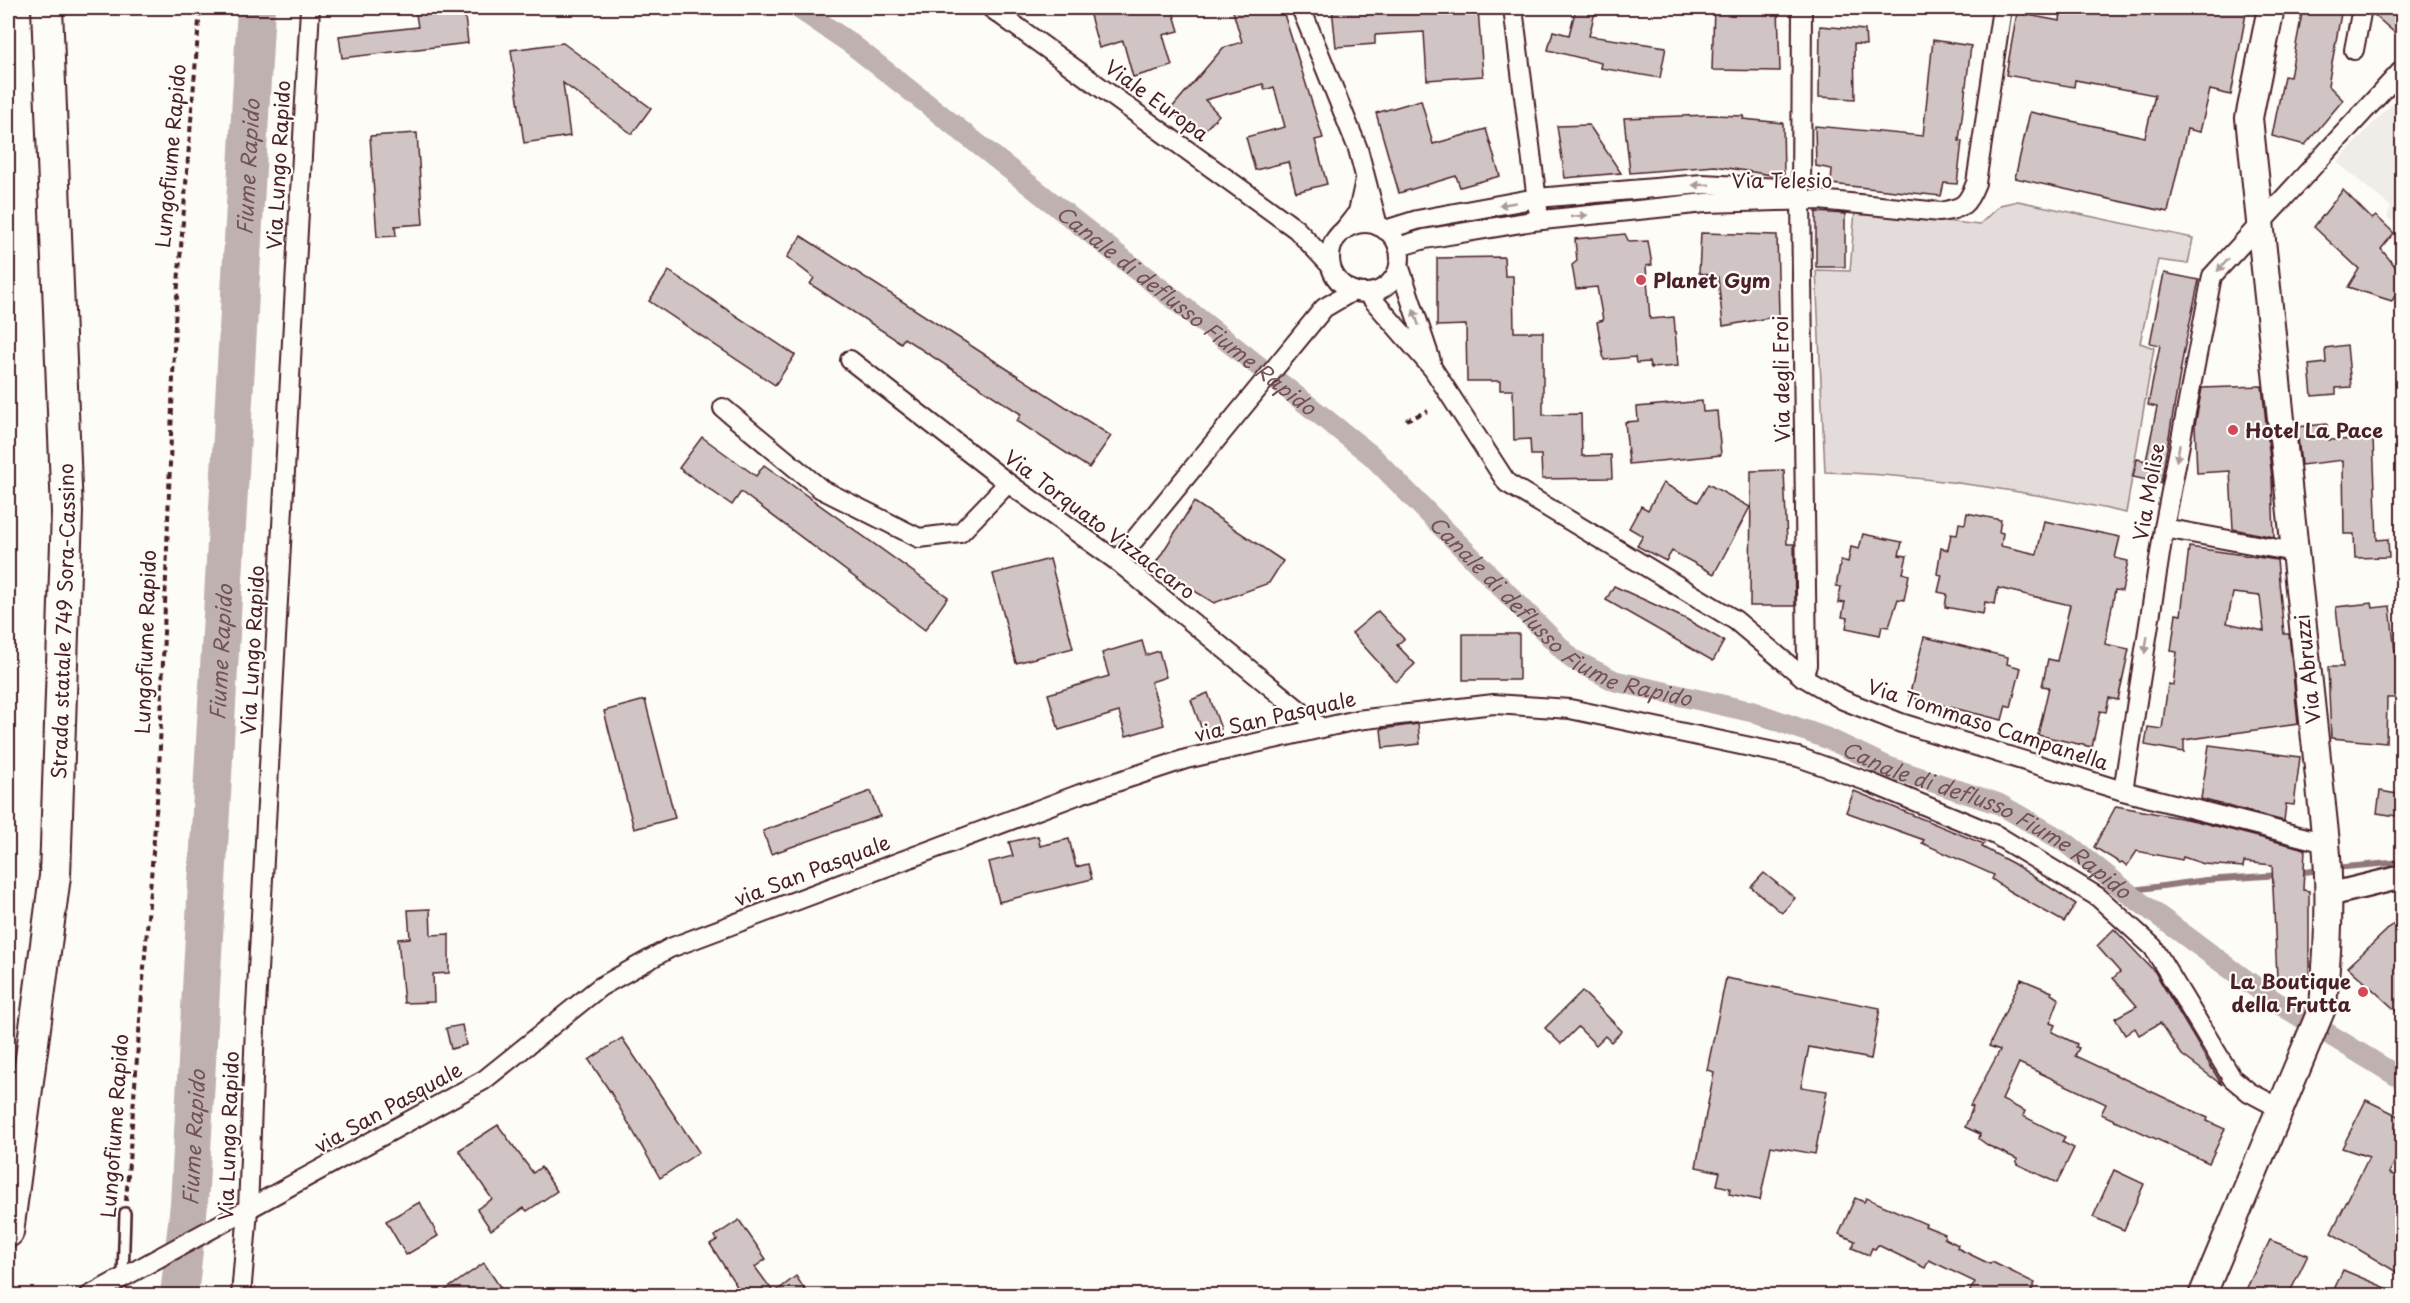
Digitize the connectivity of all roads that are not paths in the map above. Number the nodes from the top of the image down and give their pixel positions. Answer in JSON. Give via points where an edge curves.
{"nodes":[{"id":1,"x":47,"y":8,"type":"edge"},
{"id":2,"x":310,"y":8,"type":"edge"},
{"id":3,"x":991,"y":8,"type":"edge"},
{"id":4,"x":1301,"y":8,"type":"edge"},
{"id":5,"x":1513,"y":8,"type":"edge"},
{"id":6,"x":1802,"y":8,"type":"edge"},
{"id":7,"x":2002,"y":8,"type":"edge"},
{"id":8,"x":2271,"y":8,"type":"edge"},
{"id":9,"x":2362,"y":8,"type":"edge"},
{"id":10,"x":2354,"y":50,"type":"dead end"},
{"id":11,"x":2403,"y":70,"type":"edge"},
{"id":12,"x":1365,"y":173,"type":"junction"},
{"id":13,"x":1801,"y":194,"type":"junction"},
{"id":14,"x":1537,"y":198,"type":"junction"},
{"id":15,"x":1540,"y":220,"type":"junction"},
{"id":16,"x":2262,"y":221,"type":"junction"},
{"id":17,"x":1382,"y":228,"type":"junction"},
{"id":18,"x":1296,"y":229,"type":"junction"},
{"id":19,"x":1340,"y":234,"type":"junction"},
{"id":20,"x":1399,"y":256,"type":"junction"},
{"id":21,"x":1332,"y":270,"type":"junction"},
{"id":22,"x":1360,"y":292,"type":"junction"},
{"id":23,"x":1324,"y":308,"type":"junction"},
{"id":24,"x":850,"y":360,"type":"dead end"},
{"id":25,"x":1433,"y":369,"type":"junction"},
{"id":26,"x":723,"y":408,"type":"dead end"},
{"id":27,"x":1008,"y":483,"type":"junction"},
{"id":28,"x":2164,"y":528,"type":"junction"},
{"id":29,"x":2294,"y":552,"type":"junction"},
{"id":30,"x":1117,"y":561,"type":"junction"},
{"id":31,"x":1803,"y":677,"type":"junction"},
{"id":32,"x":1321,"y":728,"type":"junction"},
{"id":33,"x":2123,"y":791,"type":"junction"},
{"id":34,"x":2328,"y":870,"type":"junction"},
{"id":35,"x":2403,"y":877,"type":"edge"},
{"id":36,"x":2281,"y":1109,"type":"junction"},
{"id":37,"x":125,"y":1213,"type":"road end"},
{"id":38,"x":241,"y":1213,"type":"junction"},
{"id":39,"x":8,"y":1232,"type":"edge"},
{"id":40,"x":118,"y":1282,"type":"edge"},
{"id":41,"x":89,"y":1296,"type":"edge"},
{"id":42,"x":241,"y":1296,"type":"edge"},
{"id":43,"x":2202,"y":1296,"type":"edge"}],
"edges":[{"from":1,"to":39,"type":"highway","name":"Strada statale 749 Sora-Cassino","via":[[67,512],[55,876]]},
{"from":2,"to":38,"type":"street","name":"Via Lungo Rapido"},
{"from":3,"to":18,"type":"street","name":"Viale Europa"},
{"from":4,"to":12,"type":"street"},
{"from":5,"to":14,"type":"street"},
{"from":6,"to":13,"type":"street","name":"Via degli Eroi"},
{"from":7,"to":13,"type":"street","name":"Via Telesio","via":[[1976,183],[1969,202],[1940,212]]},
{"from":8,"to":16,"type":"main road","name":"Via Abruzzi","via":[[2249,118]]},
{"from":9,"to":10,"type":"street"},
{"from":11,"to":16,"type":"street","name":"Via Molise"},
{"from":12,"to":17,"type":"street"},
{"from":12,"to":19,"type":"street","via":[[1358,212]]},
{"from":13,"to":14,"type":"street","name":"Via Telesio","one_way":true,"via":[[1702,184]]},
{"from":15,"to":13,"type":"street","name":"Via Telesio","one_way":true},
{"from":13,"to":31,"type":"street","name":"Via degli Eroi","via":[[1807,665]]},
{"from":14,"to":15,"type":"street"},
{"from":14,"to":17,"type":"street","name":"Via Telesio","one_way":true},
{"from":15,"to":20,"type":"street","name":"Via Telesio","via":[[1425,238]]},
{"from":16,"to":28,"type":"street","name":"Via Molise","one_way":true,"via":[[2212,276]]},
{"from":16,"to":29,"type":"main road","name":"Via Abruzzi"},
{"from":17,"to":19,"type":"street","via":[[1366,223]]},
{"from":17,"to":20,"type":"street"},
{"from":18,"to":19,"type":"street","name":"Viale Europa"},
{"from":18,"to":21,"type":"street","name":"Viale Europa"},
{"from":19,"to":21,"type":"street","via":[[1330,256]]},
{"from":20,"to":22,"type":"street","via":[[1395,276],[1388,285]]},
{"from":25,"to":20,"type":"street","name":"Via Tommaso Campanella","one_way":true},
{"from":21,"to":22,"type":"street"},
{"from":21,"to":23,"type":"street"},
{"from":22,"to":23,"type":"street"},
{"from":22,"to":25,"type":"street","name":"Via Tommaso Campanella"},
{"from":23,"to":30,"type":"street"},
{"from":24,"to":27,"type":"street","name":"Via Torquato Vizzaccaro"},
{"from":25,"to":31,"type":"street","name":"Via Tommaso Campanella","via":[[1507,483],[1735,620]]},
{"from":26,"to":27,"type":"street","via":[[821,489],[919,538],[960,533]]},
{"from":27,"to":30,"type":"street","name":"Via Torquato Vizzaccaro"},
{"from":28,"to":29,"type":"street"},
{"from":28,"to":33,"type":"street","name":"Via Molise","one_way":true},
{"from":29,"to":34,"type":"main road","name":"Via Abruzzi"},
{"from":30,"to":32,"type":"street","name":"Via Torquato Vizzaccaro"},
{"from":31,"to":33,"type":"street","name":"Via Tommaso Campanella","via":[[1843,700],[1901,723]]},
{"from":32,"to":36,"type":"street","name":"via San Pasquale","via":[[1494,704],[1569,709],[1798,757],[1866,781],[1996,835],[2098,897],[2152,947],[2232,1078],[2248,1092]]},
{"from":32,"to":38,"type":"street","name":"via San Pasquale","via":[[1186,759],[1080,794],[670,948],[600,987],[484,1080]]},
{"from":33,"to":34,"type":"street","name":"Via Tommaso Campanella"},
{"from":34,"to":35,"type":"street"},
{"from":34,"to":36,"type":"main road","name":"Via Abruzzi","via":[[2323,1006]]},
{"from":36,"to":43,"type":"main road","name":"Via Abruzzi"},
{"from":37,"to":40,"type":"lane","name":"Lungofiume Rapido"},
{"from":38,"to":40,"type":"street","name":"via San Pasquale"},
{"from":38,"to":42,"type":"street","name":"Via Lungo Rapido"},
{"from":40,"to":41,"type":"street","name":"via San Pasquale"}]}
